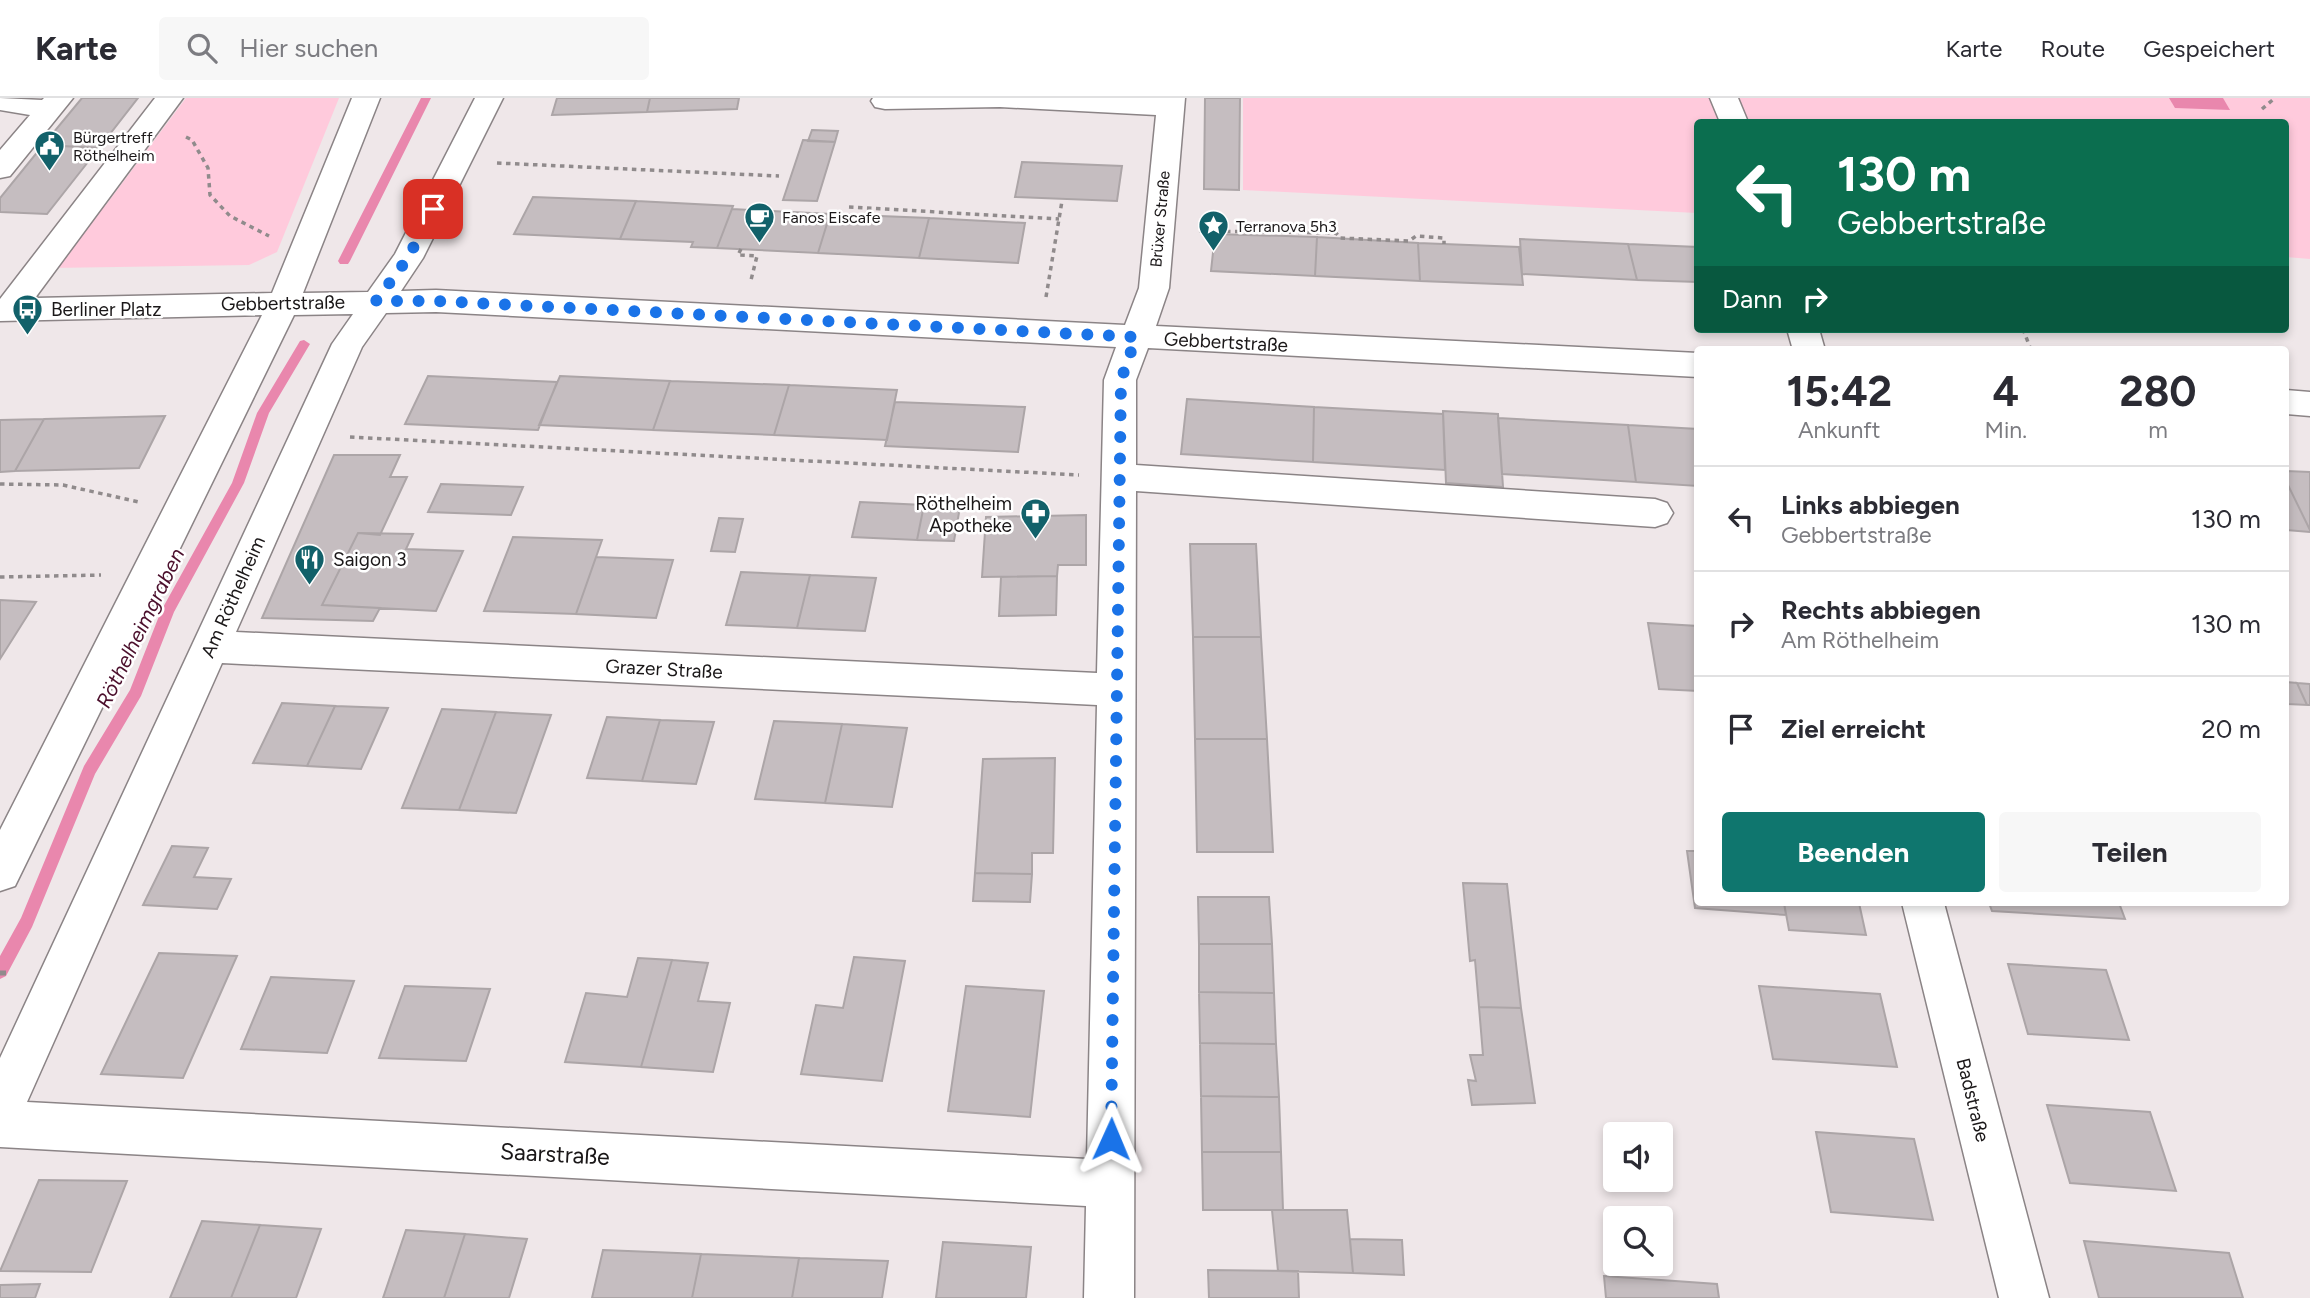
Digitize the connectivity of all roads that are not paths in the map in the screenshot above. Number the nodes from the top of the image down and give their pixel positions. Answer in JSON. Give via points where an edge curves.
{"nodes":[{"id":1,"x":169,"y":98,"type":"edge"},
{"id":2,"x":366,"y":98,"type":"edge"},
{"id":3,"x":489,"y":98,"type":"edge"},
{"id":4,"x":1724,"y":98,"type":"edge"},
{"id":5,"x":885,"y":101,"type":"dead end"},
{"id":6,"x":0,"y":102,"type":"edge"},
{"id":7,"x":1170,"y":102,"type":"edge"},
{"id":8,"x":54,"y":104,"type":"edge"},
{"id":9,"x":1733,"y":119,"type":"edge"},
{"id":10,"x":0,"y":169,"type":"edge"},
{"id":11,"x":376,"y":301,"type":"junction"},
{"id":12,"x":283,"y":303,"type":"junction"},
{"id":13,"x":5,"y":309,"type":"edge"},
{"id":14,"x":1136,"y":337,"type":"junction"},
{"id":15,"x":1694,"y":365,"type":"edge"},
{"id":16,"x":2289,"y":402,"type":"edge"},
{"id":17,"x":2310,"y":404,"type":"edge"},
{"id":18,"x":1119,"y":477,"type":"junction"},
{"id":19,"x":1655,"y":513,"type":"dead end"},
{"id":20,"x":211,"y":647,"type":"junction"},
{"id":21,"x":1116,"y":690,"type":"junction"},
{"id":22,"x":0,"y":872,"type":"edge"},
{"id":23,"x":1924,"y":906,"type":"edge"},
{"id":24,"x":0,"y":1109,"type":"edge"},
{"id":25,"x":0,"y":1124,"type":"edge"},
{"id":26,"x":1110,"y":1184,"type":"junction"},
{"id":27,"x":1109,"y":1298,"type":"edge"},
{"id":28,"x":2024,"y":1298,"type":"edge"}],
"edges":[{"from":1,"to":13,"type":"street"},
{"from":2,"to":12,"type":"street"},
{"from":3,"to":11,"type":"street","name":"Am Röthelheim","via":[[408,258]]},
{"from":4,"to":9,"type":"street"},
{"from":5,"to":7,"type":"street"},
{"from":6,"to":8,"type":"street"},
{"from":7,"to":14,"type":"street","name":"Brüxer Straße","via":[[1154,288]]},
{"from":8,"to":10,"type":"street"},
{"from":11,"to":12,"type":"street","name":"Gebbertstraße"},
{"from":11,"to":14,"type":"street","name":"Gebbertstraße"},
{"from":11,"to":20,"type":"street","name":"Am Röthelheim","via":[[348,344]]},
{"from":12,"to":13,"type":"street","name":"Gebbertstraße"},
{"from":12,"to":22,"type":"street"},
{"from":14,"to":15,"type":"street","name":"Gebbertstraße"},
{"from":14,"to":18,"type":"street","name":"Brüxer Straße","via":[[1121,380]]},
{"from":16,"to":17,"type":"street"},
{"from":18,"to":19,"type":"street"},
{"from":18,"to":21,"type":"street","name":"Brüxer Straße"},
{"from":20,"to":21,"type":"street","name":"Grazer Straße"},
{"from":20,"to":24,"type":"street","name":"Am Röthelheim"},
{"from":21,"to":26,"type":"street","name":"Brüxer Straße"},
{"from":23,"to":28,"type":"street","name":"Badstraße"},
{"from":25,"to":26,"type":"street","name":"Saarstraße"},
{"from":26,"to":27,"type":"street","name":"Brüxer Straße"}]}
